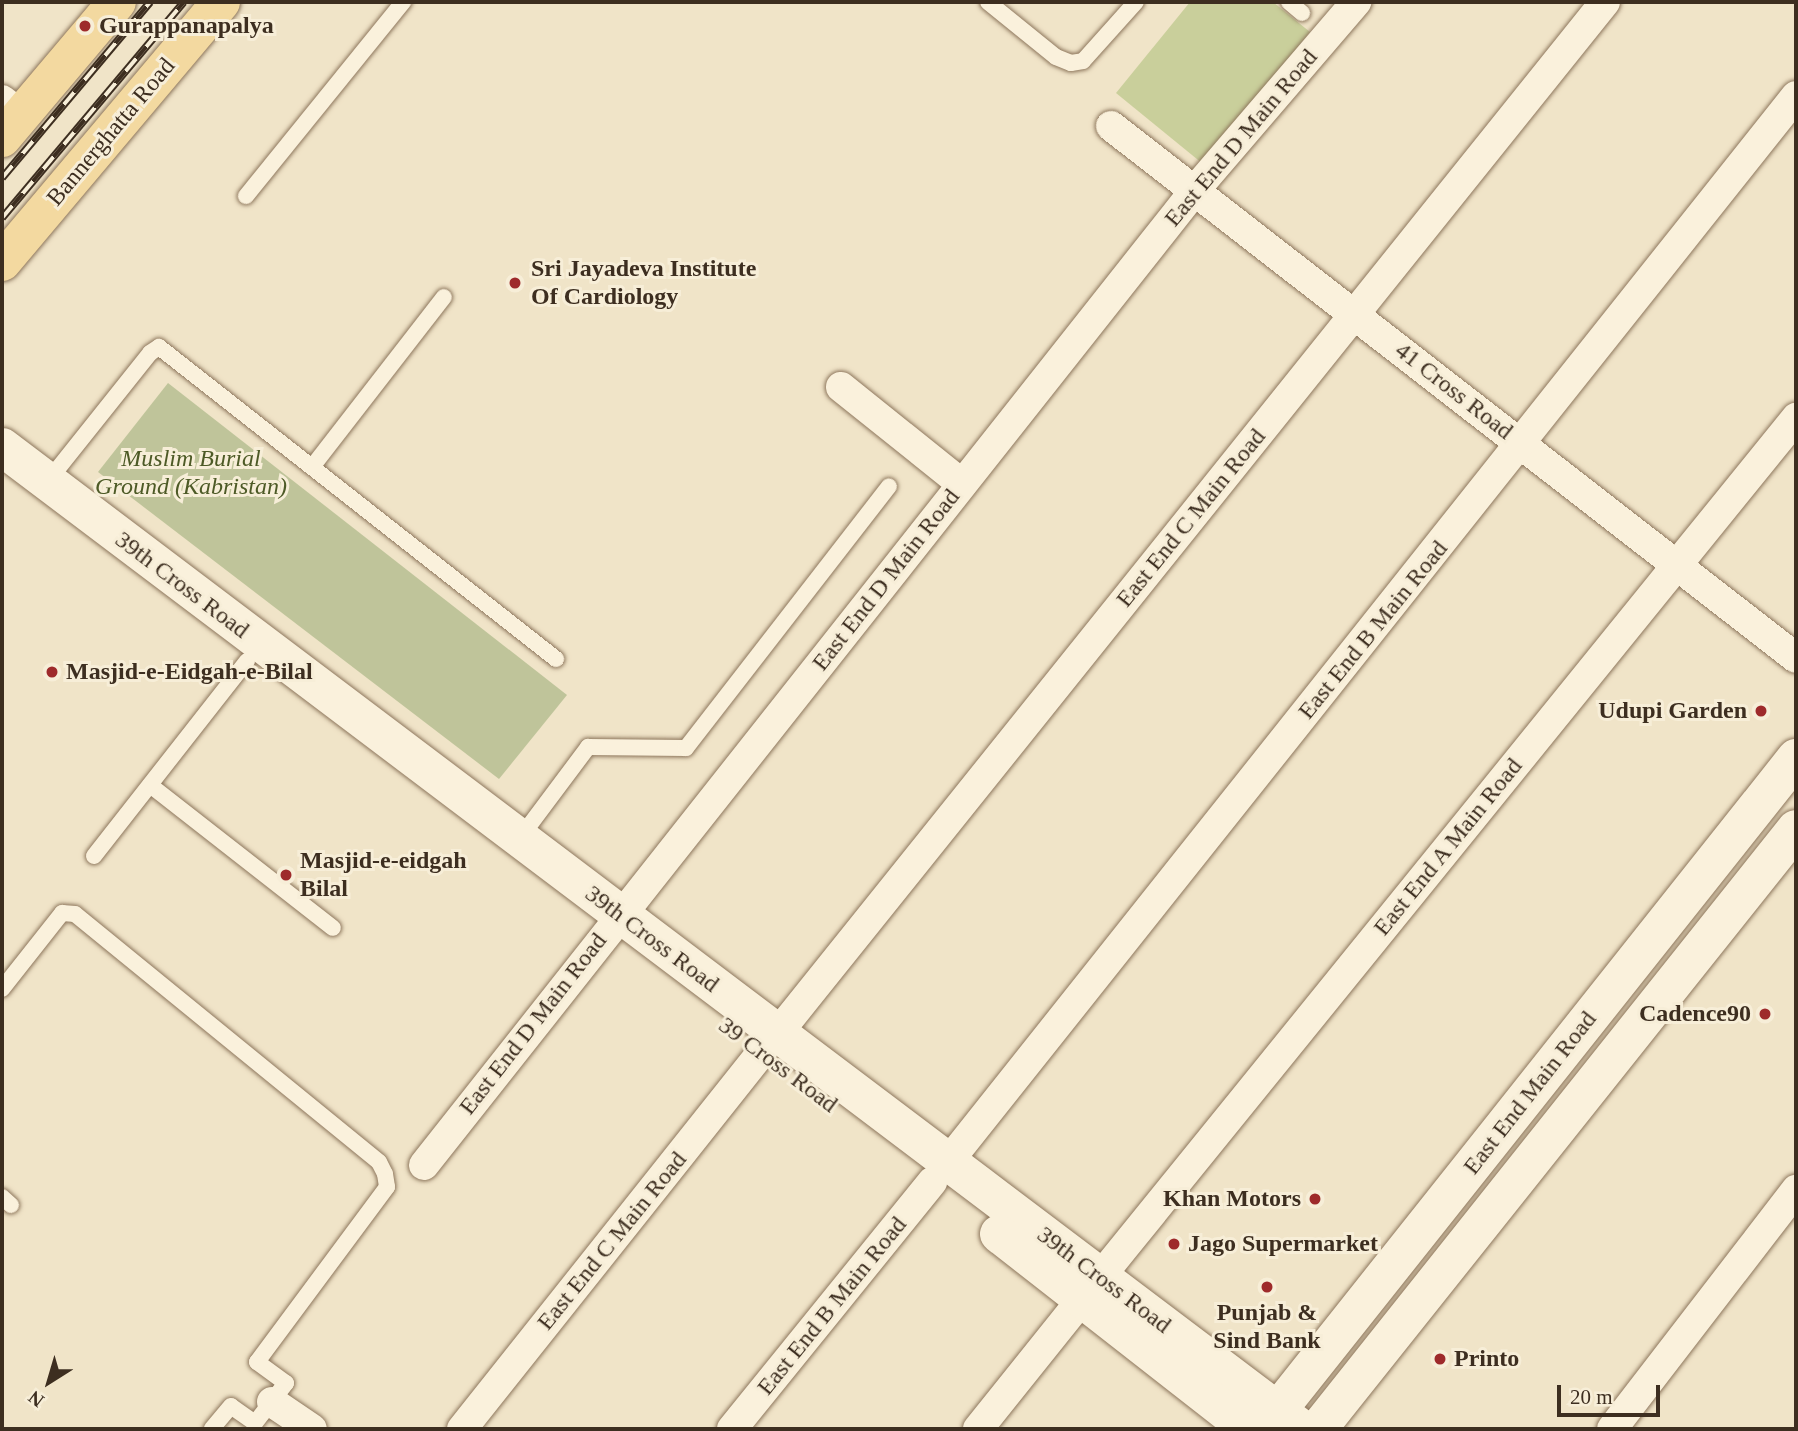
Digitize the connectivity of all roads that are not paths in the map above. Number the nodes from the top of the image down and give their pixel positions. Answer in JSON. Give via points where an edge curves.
{"nodes":[{"id":1,"x":221,"y":2,"type":"edge"},
{"id":2,"x":403,"y":2,"type":"edge"},
{"id":3,"x":988,"y":2,"type":"edge"},
{"id":4,"x":1136,"y":2,"type":"edge"},
{"id":5,"x":1289,"y":2,"type":"edge"},
{"id":6,"x":1356,"y":2,"type":"edge"},
{"id":7,"x":1605,"y":2,"type":"edge"},
{"id":8,"x":111,"y":4,"type":"edge"},
{"id":9,"x":1302,"y":13,"type":"dead end"},
{"id":10,"x":1796,"y":96,"type":"edge"},
{"id":11,"x":8,"y":118,"type":"edge"},
{"id":12,"x":1111,"y":126,"type":"dead end"},
{"id":13,"x":1195,"y":190,"type":"junction"},
{"id":14,"x":246,"y":196,"type":"dead end"},
{"id":15,"x":2,"y":262,"type":"edge"},
{"id":16,"x":444,"y":297,"type":"dead end"},
{"id":17,"x":1355,"y":313,"type":"junction"},
{"id":18,"x":841,"y":387,"type":"dead end"},
{"id":19,"x":1796,"y":418,"type":"edge"},
{"id":20,"x":1522,"y":444,"type":"junction"},
{"id":21,"x":2,"y":447,"type":"edge"},
{"id":22,"x":312,"y":467,"type":"junction"},
{"id":23,"x":2,"y":477,"type":"edge"},
{"id":24,"x":47,"y":482,"type":"junction"},
{"id":25,"x":962,"y":484,"type":"junction"},
{"id":26,"x":889,"y":486,"type":"dead end"},
{"id":27,"x":1677,"y":565,"type":"junction"},
{"id":28,"x":1796,"y":658,"type":"edge"},
{"id":29,"x":555,"y":659,"type":"dead end"},
{"id":30,"x":270,"y":670,"type":"junction"},
{"id":31,"x":1796,"y":758,"type":"edge"},
{"id":32,"x":150,"y":785,"type":"junction"},
{"id":33,"x":1796,"y":829,"type":"edge"},
{"id":34,"x":519,"y":839,"type":"junction"},
{"id":35,"x":94,"y":856,"type":"dead end"},
{"id":36,"x":612,"y":923,"type":"junction"},
{"id":37,"x":332,"y":928,"type":"dead end"},
{"id":38,"x":2,"y":989,"type":"edge"},
{"id":39,"x":770,"y":1043,"type":"junction"},
{"id":40,"x":424,"y":1165,"type":"dead end"},
{"id":41,"x":940,"y":1172,"type":"junction"},
{"id":42,"x":1796,"y":1190,"type":"edge"},
{"id":43,"x":1091,"y":1288,"type":"junction"},
{"id":44,"x":272,"y":1402,"type":"junction"},
{"id":45,"x":1273,"y":1425,"type":"edge"},
{"id":46,"x":212,"y":1429,"type":"edge"},
{"id":47,"x":312,"y":1429,"type":"edge"},
{"id":48,"x":462,"y":1429,"type":"edge"},
{"id":49,"x":732,"y":1429,"type":"edge"},
{"id":50,"x":978,"y":1429,"type":"edge"},
{"id":51,"x":1318,"y":1429,"type":"edge"},
{"id":52,"x":1612,"y":1429,"type":"edge"}],
"edges":[{"from":1,"to":15,"type":"main road","name":"Bannerghatta Road"},
{"from":2,"to":14,"type":"lane"},
{"from":3,"to":4,"type":"lane","via":[[1056,57],[1071,63],[1083,61]]},
{"from":5,"to":9,"type":"lane"},
{"from":6,"to":13,"type":"street","name":"East End D Main Road"},
{"from":7,"to":17,"type":"street","name":"East End C Main Road"},
{"from":8,"to":11,"type":"main road"},
{"from":10,"to":20,"type":"street","name":"East End B Main Road"},
{"from":12,"to":13,"type":"street","name":"41 Cross Road"},
{"from":13,"to":17,"type":"street","name":"41 Cross Road"},
{"from":13,"to":25,"type":"street","name":"East End D Main Road"},
{"from":16,"to":22,"type":"lane"},
{"from":17,"to":20,"type":"street","name":"41 Cross Road"},
{"from":17,"to":39,"type":"street","name":"East End C Main Road"},
{"from":18,"to":25,"type":"street"},
{"from":19,"to":27,"type":"street","name":"East End A Main Road"},
{"from":20,"to":27,"type":"street","name":"41 Cross Road"},
{"from":20,"to":41,"type":"street","name":"East End B Main Road"},
{"from":21,"to":24,"type":"street","name":"39th Cross Road"},
{"from":22,"to":24,"type":"lane","via":[[159,347]]},
{"from":22,"to":29,"type":"lane"},
{"from":23,"to":30,"type":"street","name":"39 Cross Road"},
{"from":24,"to":30,"type":"street","name":"39th Cross Road"},
{"from":25,"to":36,"type":"street","name":"East End D Main Road"},
{"from":26,"to":34,"type":"lane","via":[[686,748],[588,747]]},
{"from":27,"to":28,"type":"street","name":"41 Cross Road"},
{"from":27,"to":43,"type":"street","name":"East End A Main Road"},
{"from":30,"to":32,"type":"lane"},
{"from":30,"to":34,"type":"street","name":"39th Cross Road"},
{"from":30,"to":36,"type":"street","name":"39 Cross Road"},
{"from":31,"to":45,"type":"street","name":"East End Main Road"},
{"from":32,"to":35,"type":"lane"},
{"from":32,"to":37,"type":"lane"},
{"from":33,"to":51,"type":"street","name":"East End Main Road"},
{"from":34,"to":36,"type":"street","name":"39th Cross Road"},
{"from":36,"to":39,"type":"street","name":"39 Cross Road"},
{"from":36,"to":40,"type":"street","name":"East End D Main Road"},
{"from":38,"to":44,"type":"lane","via":[[62,913],[75,914],[379,1162],[387,1187],[257,1362],[286,1383]]},
{"from":39,"to":41,"type":"street","name":"39 Cross Road"},
{"from":39,"to":48,"type":"street","name":"East End C Main Road"},
{"from":41,"to":43,"type":"street","name":"39 Cross Road"},
{"from":41,"to":49,"type":"street","name":"East End B Main Road"},
{"from":42,"to":52,"type":"street"},
{"from":43,"to":45,"type":"street","name":"39 Cross Road"},
{"from":43,"to":50,"type":"street","name":"East End A Main Road"},
{"from":44,"to":46,"type":"lane","via":[[255,1423],[231,1406]]},
{"from":44,"to":47,"type":"street"}]}
